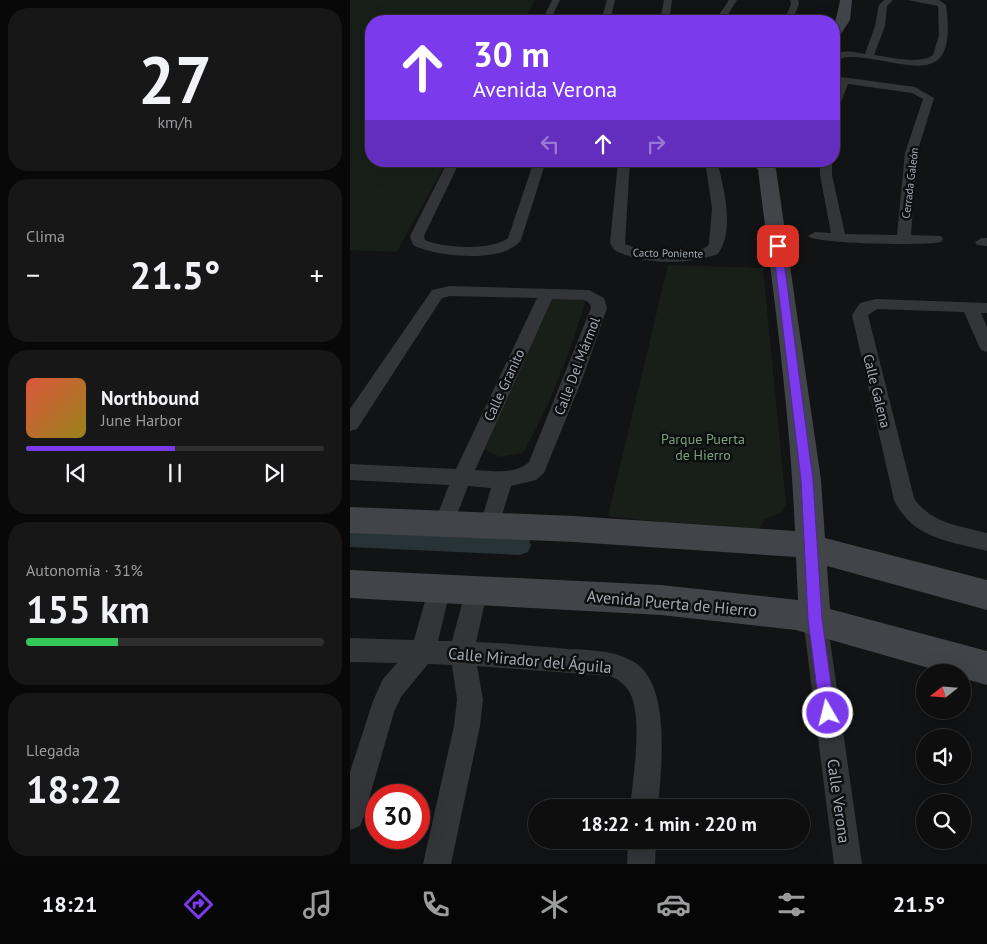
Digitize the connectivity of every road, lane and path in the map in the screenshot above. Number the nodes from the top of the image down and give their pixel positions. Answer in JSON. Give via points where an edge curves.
{"nodes":[{"id":1,"x":556,"y":0,"type":"edge"},
{"id":2,"x":611,"y":0,"type":"edge"},
{"id":3,"x":668,"y":0,"type":"edge"},
{"id":4,"x":733,"y":0,"type":"edge"},
{"id":5,"x":794,"y":0,"type":"edge"},
{"id":6,"x":889,"y":0,"type":"edge"},
{"id":7,"x":911,"y":0,"type":"edge"},
{"id":8,"x":846,"y":1,"type":"edge"},
{"id":9,"x":831,"y":12,"type":"edge"},
{"id":10,"x":549,"y":15,"type":"edge"},
{"id":11,"x":607,"y":15,"type":"edge"},
{"id":12,"x":666,"y":15,"type":"edge"},
{"id":13,"x":725,"y":15,"type":"edge"},
{"id":14,"x":790,"y":15,"type":"edge"},
{"id":15,"x":840,"y":26,"type":"edge"},
{"id":16,"x":840,"y":55,"type":"edge"},
{"id":17,"x":869,"y":56,"type":"junction"},
{"id":18,"x":840,"y":80,"type":"edge"},
{"id":19,"x":451,"y":167,"type":"edge"},
{"id":20,"x":538,"y":167,"type":"edge"},
{"id":21,"x":623,"y":167,"type":"edge"},
{"id":22,"x":712,"y":167,"type":"edge"},
{"id":23,"x":767,"y":167,"type":"edge"},
{"id":24,"x":826,"y":167,"type":"edge"},
{"id":25,"x":815,"y":236,"type":"dead end"},
{"id":26,"x":840,"y":238,"type":"junction"},
{"id":27,"x":904,"y":239,"type":"junction"},
{"id":28,"x":936,"y":239,"type":"dead end"},
{"id":29,"x":422,"y":246,"type":"joint"},
{"id":30,"x":547,"y":293,"type":"junction"},
{"id":31,"x":970,"y":307,"type":"junction"},
{"id":32,"x":987,"y":308,"type":"edge"},
{"id":33,"x":987,"y":346,"type":"edge"},
{"id":34,"x":350,"y":424,"type":"edge"},
{"id":35,"x":350,"y":472,"type":"edge"},
{"id":36,"x":462,"y":477,"type":"junction"},
{"id":37,"x":503,"y":480,"type":"junction"},
{"id":38,"x":350,"y":520,"type":"edge"},
{"id":39,"x":444,"y":524,"type":"junction"},
{"id":40,"x":490,"y":525,"type":"junction"},
{"id":41,"x":987,"y":542,"type":"edge"},
{"id":42,"x":810,"y":546,"type":"junction"},
{"id":43,"x":350,"y":584,"type":"edge"},
{"id":44,"x":440,"y":588,"type":"junction"},
{"id":45,"x":477,"y":589,"type":"junction"},
{"id":46,"x":987,"y":596,"type":"edge"},
{"id":47,"x":815,"y":619,"type":"junction"},
{"id":48,"x":350,"y":650,"type":"edge"},
{"id":49,"x":423,"y":652,"type":"junction"},
{"id":50,"x":461,"y":653,"type":"junction"},
{"id":51,"x":987,"y":668,"type":"edge"},
{"id":52,"x":644,"y":799,"type":"edge"},
{"id":53,"x":350,"y":816,"type":"edge"},
{"id":54,"x":641,"y":849,"type":"edge"},
{"id":55,"x":436,"y":864,"type":"edge"},
{"id":56,"x":640,"y":864,"type":"edge"},
{"id":57,"x":848,"y":864,"type":"edge"}],
"edges":[{"from":1,"to":10,"type":"street"},
{"from":2,"to":11,"type":"street"},
{"from":3,"to":12,"type":"street"},
{"from":4,"to":13,"type":"street"},
{"from":5,"to":14,"type":"street"},
{"from":6,"to":17,"type":"street","via":[[883,5],[880,26]]},
{"from":7,"to":17,"type":"street","via":[[934,1],[942,5],[944,38],[937,57],[918,62]]},
{"from":8,"to":9,"type":"street"},
{"from":8,"to":15,"type":"street","via":[[844,20]]},
{"from":16,"to":17,"type":"street"},
{"from":18,"to":27,"type":"street","name":"Cerrada Galeón","via":[[915,90],[929,98],[911,153]]},
{"from":19,"to":29,"type":"street","via":[[418,236]]},
{"from":20,"to":29,"type":"street","via":[[514,240],[507,247],[494,250]]},
{"from":21,"to":22,"type":"street","name":"Cacto Poniente","via":[[617,243],[623,251],[700,256],[713,252],[717,242],[718,215]]},
{"from":23,"to":42,"type":"street","via":[[807,480]]},
{"from":24,"to":26,"type":"street"},
{"from":25,"to":26,"type":"street","name":"Cerrada Galeón"},
{"from":26,"to":27,"type":"street","name":"Cerrada Galeón"},
{"from":27,"to":28,"type":"street","name":"Cerrada Galeón"},
{"from":30,"to":34,"type":"street","name":"Calle Del Mármol","via":[[450,291],[437,294]]},
{"from":30,"to":36,"type":"street","name":"Calle Granito"},
{"from":30,"to":37,"type":"street","name":"Calle Del Mármol","via":[[588,295],[595,298],[599,308],[537,466],[529,474]]},
{"from":31,"to":32,"type":"street","name":"Calle Galena"},
{"from":31,"to":33,"type":"street"},
{"from":31,"to":41,"type":"street","name":"Calle Galena","via":[[876,304],[866,307],[860,315],[904,500],[910,512],[919,522]]},
{"from":35,"to":36,"type":"street","name":"Calle Del Mármol"},
{"from":36,"to":37,"type":"street","name":"Calle Del Mármol"},
{"from":36,"to":39,"type":"street","name":"Calle Granito"},
{"from":37,"to":40,"type":"street"},
{"from":38,"to":39,"type":"street"},
{"from":39,"to":40,"type":"street"},
{"from":40,"to":42,"type":"street"},
{"from":42,"to":46,"type":"street"},
{"from":42,"to":47,"type":"street"},
{"from":43,"to":44,"type":"street","name":"Avenida Puerta de Hierro"},
{"from":44,"to":45,"type":"street","name":"Avenida Puerta de Hierro"},
{"from":44,"to":49,"type":"street"},
{"from":45,"to":47,"type":"street","name":"Avenida Puerta de Hierro","via":[[661,600],[796,614]]},
{"from":45,"to":50,"type":"street"},
{"from":47,"to":51,"type":"street","name":"Avenida Puerta de Hierro"},
{"from":47,"to":57,"type":"street","name":"Calle Verona"},
{"from":48,"to":49,"type":"street","name":"Calle Mirador del Águila"},
{"from":49,"to":50,"type":"street","name":"Calle Mirador del Águila"},
{"from":49,"to":53,"type":"street","via":[[392,688],[382,710]]},
{"from":50,"to":52,"type":"street","name":"Calle Mirador del Águila","via":[[610,664],[630,672],[642,690],[649,717]]},
{"from":50,"to":55,"type":"street","via":[[470,699],[467,726]]},
{"from":54,"to":56,"type":"street"}]}
